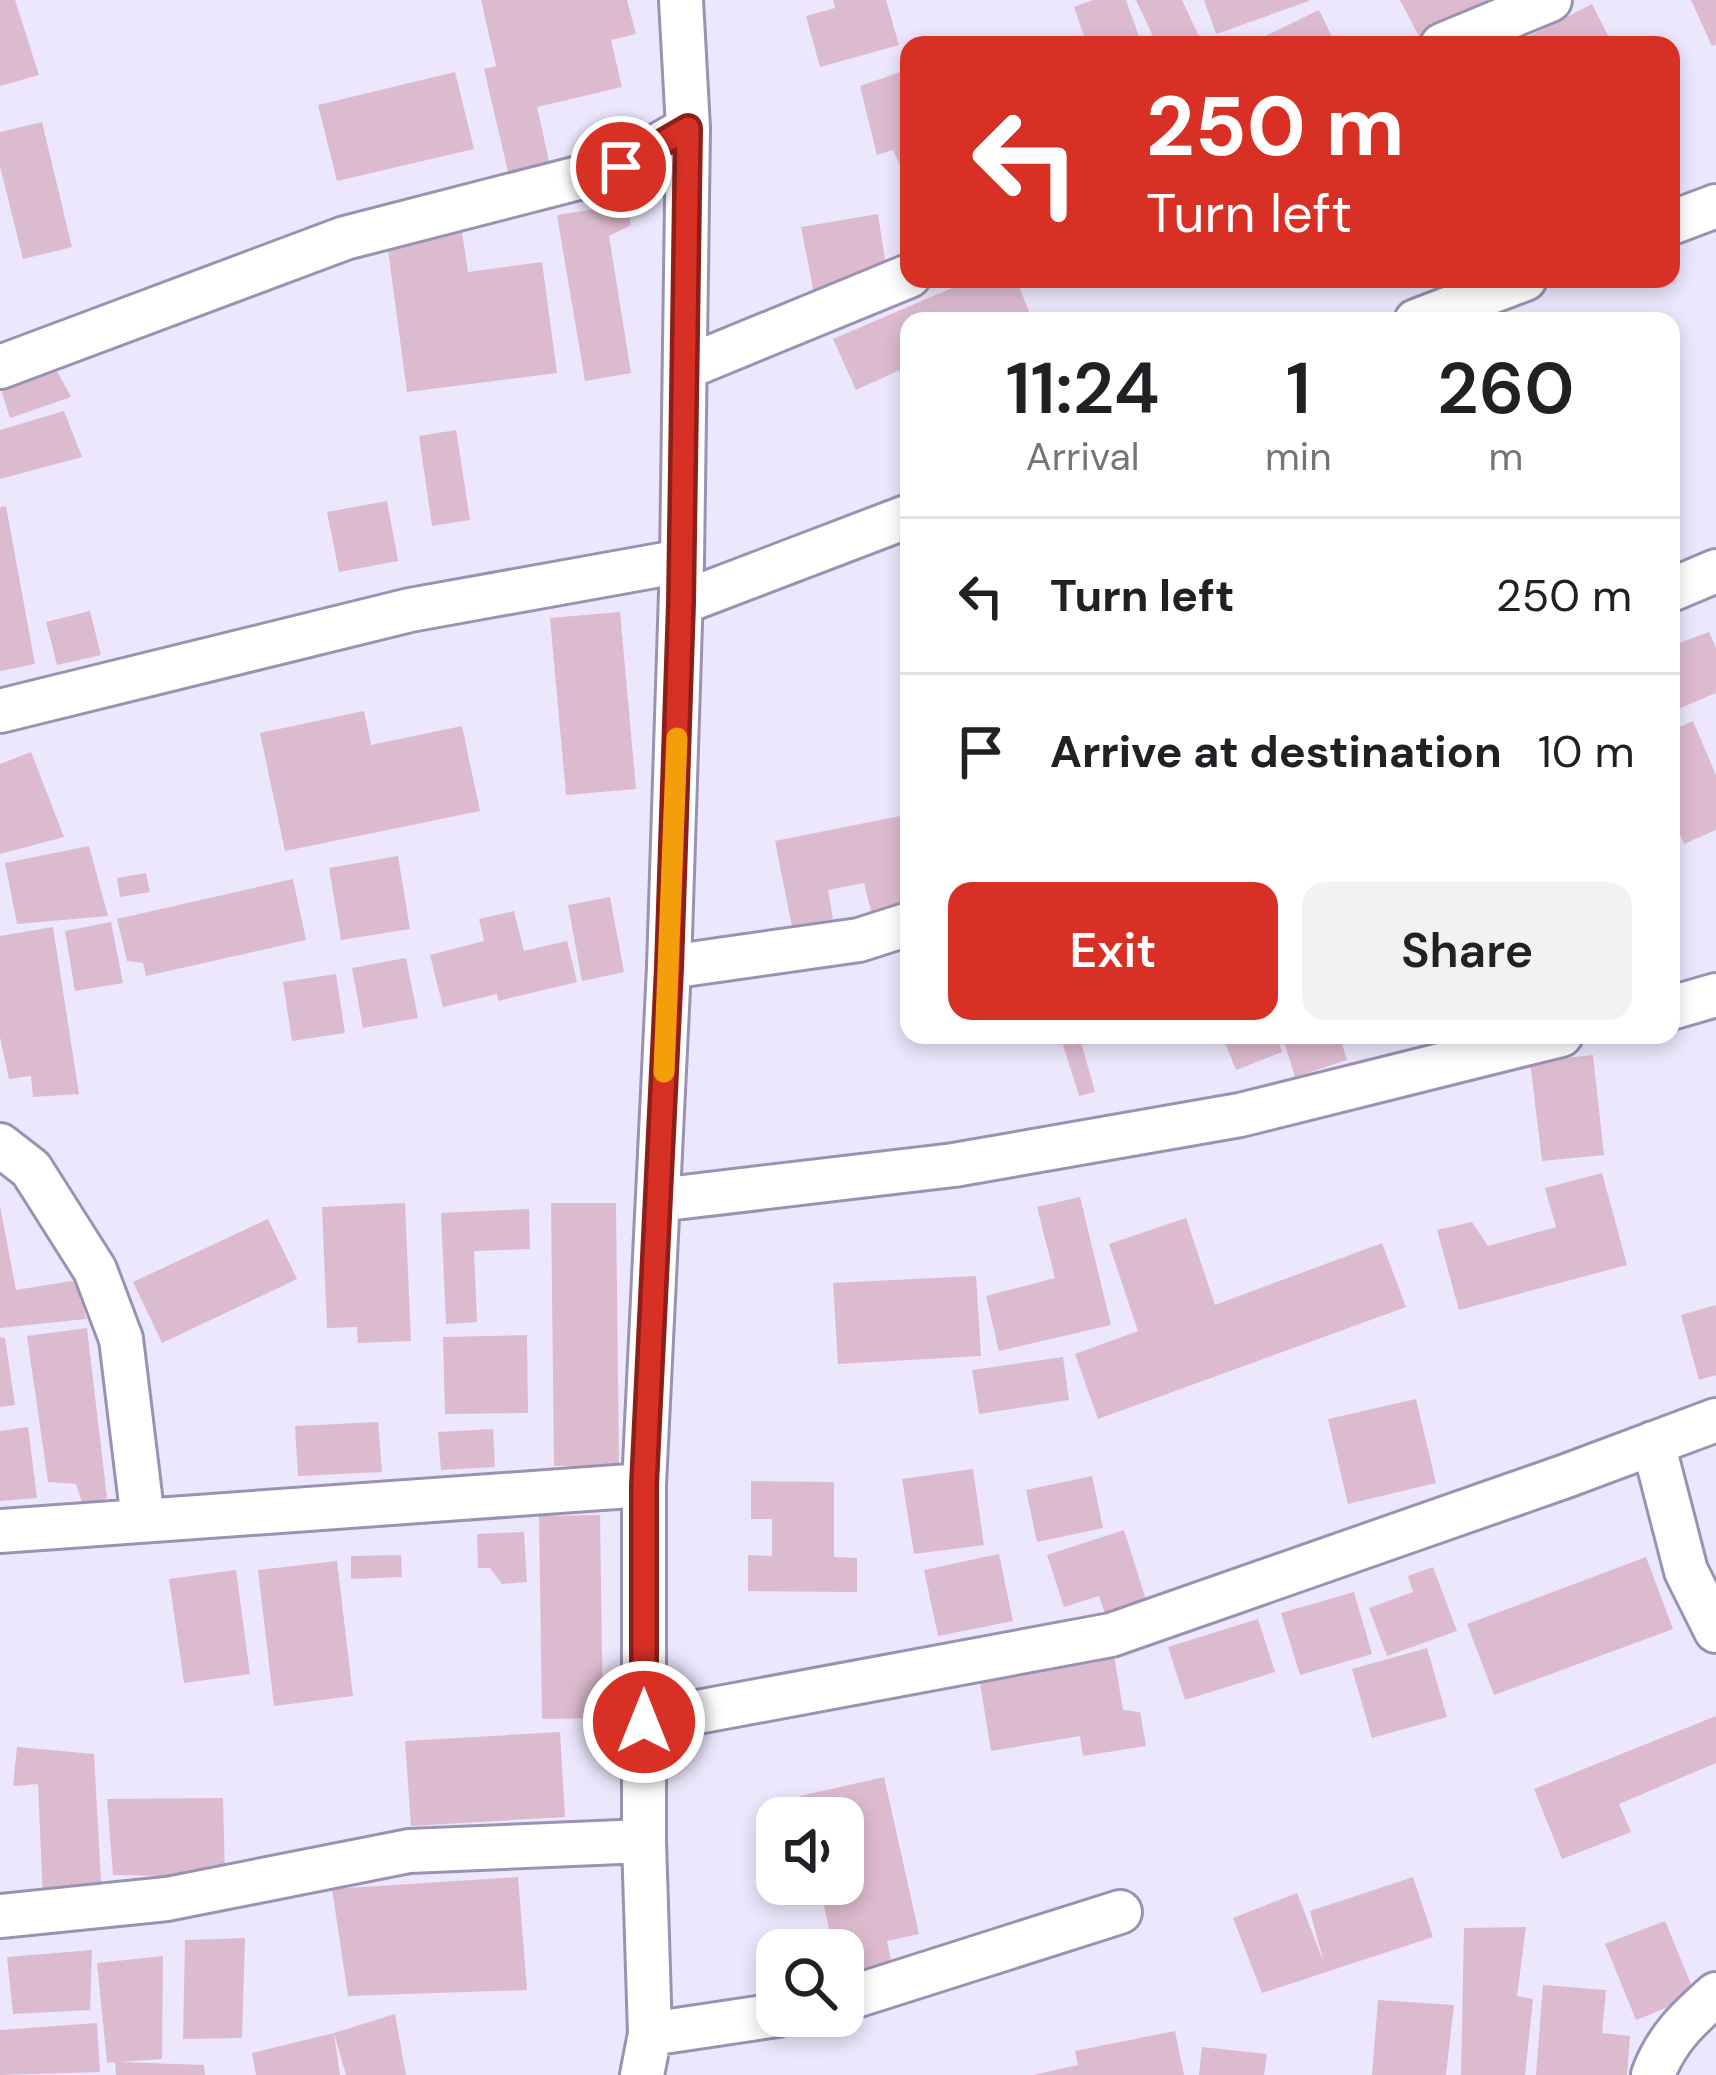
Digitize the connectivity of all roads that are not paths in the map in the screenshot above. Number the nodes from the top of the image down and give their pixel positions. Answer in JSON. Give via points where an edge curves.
{"nodes":[{"id":1,"x":681,"y":0,"type":"edge"},
{"id":2,"x":1550,"y":0,"type":"edge"},
{"id":3,"x":1464,"y":36,"type":"edge"},
{"id":4,"x":688,"y":128,"type":"junction"},
{"id":5,"x":1716,"y":206,"type":"edge"},
{"id":6,"x":1680,"y":220,"type":"edge"},
{"id":7,"x":900,"y":280,"type":"edge"},
{"id":8,"x":1502,"y":288,"type":"edge"},
{"id":9,"x":1439,"y":312,"type":"edge"},
{"id":10,"x":0,"y":367,"type":"edge"},
{"id":11,"x":685,"y":368,"type":"junction"},
{"id":12,"x":900,"y":519,"type":"edge"},
{"id":13,"x":682,"y":561,"type":"junction"},
{"id":14,"x":1716,"y":571,"type":"edge"},
{"id":15,"x":1680,"y":586,"type":"edge"},
{"id":16,"x":681,"y":603,"type":"junction"},
{"id":17,"x":0,"y":711,"type":"edge"},
{"id":18,"x":900,"y":927,"type":"edge"},
{"id":19,"x":669,"y":968,"type":"junction"},
{"id":20,"x":1716,"y":995,"type":"edge"},
{"id":21,"x":1680,"y":1005,"type":"edge"},
{"id":22,"x":1525,"y":1044,"type":"edge"},
{"id":23,"x":0,"y":1145,"type":"edge"},
{"id":24,"x":658,"y":1200,"type":"junction"},
{"id":25,"x":1716,"y":1420,"type":"edge"},
{"id":26,"x":1653,"y":1443,"type":"junction"},
{"id":27,"x":644,"y":1485,"type":"junction"},
{"id":28,"x":143,"y":1520,"type":"junction"},
{"id":29,"x":0,"y":1531,"type":"edge"},
{"id":30,"x":1716,"y":1631,"type":"edge"},
{"id":31,"x":644,"y":1722,"type":"junction"},
{"id":32,"x":644,"y":1840,"type":"junction"},
{"id":33,"x":1120,"y":1912,"type":"dead end"},
{"id":34,"x":0,"y":1916,"type":"edge"},
{"id":35,"x":864,"y":1993,"type":"edge"},
{"id":36,"x":1716,"y":1994,"type":"edge"},
{"id":37,"x":756,"y":2021,"type":"edge"},
{"id":38,"x":646,"y":2055,"type":"edge"},
{"id":39,"x":1653,"y":2075,"type":"edge"}],
"edges":[{"from":1,"to":4,"type":"street"},
{"from":2,"to":3,"type":"street"},
{"from":4,"to":10,"type":"street","via":[[621,167],[345,238]]},
{"from":4,"to":11,"type":"street"},
{"from":5,"to":6,"type":"street"},
{"from":7,"to":11,"type":"street"},
{"from":8,"to":9,"type":"street"},
{"from":11,"to":13,"type":"street"},
{"from":12,"to":16,"type":"street"},
{"from":13,"to":16,"type":"street"},
{"from":13,"to":17,"type":"street","via":[[410,610]]},
{"from":14,"to":15,"type":"street"},
{"from":16,"to":19,"type":"street"},
{"from":18,"to":19,"type":"street"},
{"from":19,"to":24,"type":"street"},
{"from":20,"to":21,"type":"street"},
{"from":22,"to":24,"type":"street","via":[[1240,1115],[954,1165]]},
{"from":23,"to":28,"type":"street","via":[[31,1169],[95,1270],[121,1339]]},
{"from":24,"to":27,"type":"street"},
{"from":25,"to":26,"type":"street"},
{"from":26,"to":30,"type":"street","via":[[1686,1571]]},
{"from":26,"to":31,"type":"street","via":[[1111,1634]]},
{"from":27,"to":28,"type":"street"},
{"from":27,"to":31,"type":"street"},
{"from":28,"to":29,"type":"street"},
{"from":31,"to":32,"type":"street"},
{"from":32,"to":34,"type":"street","via":[[410,1851],[167,1899]]},
{"from":32,"to":38,"type":"street"},
{"from":33,"to":35,"type":"street"},
{"from":36,"to":39,"type":"street","via":[[1678,2028]]},
{"from":37,"to":38,"type":"street"}]}
